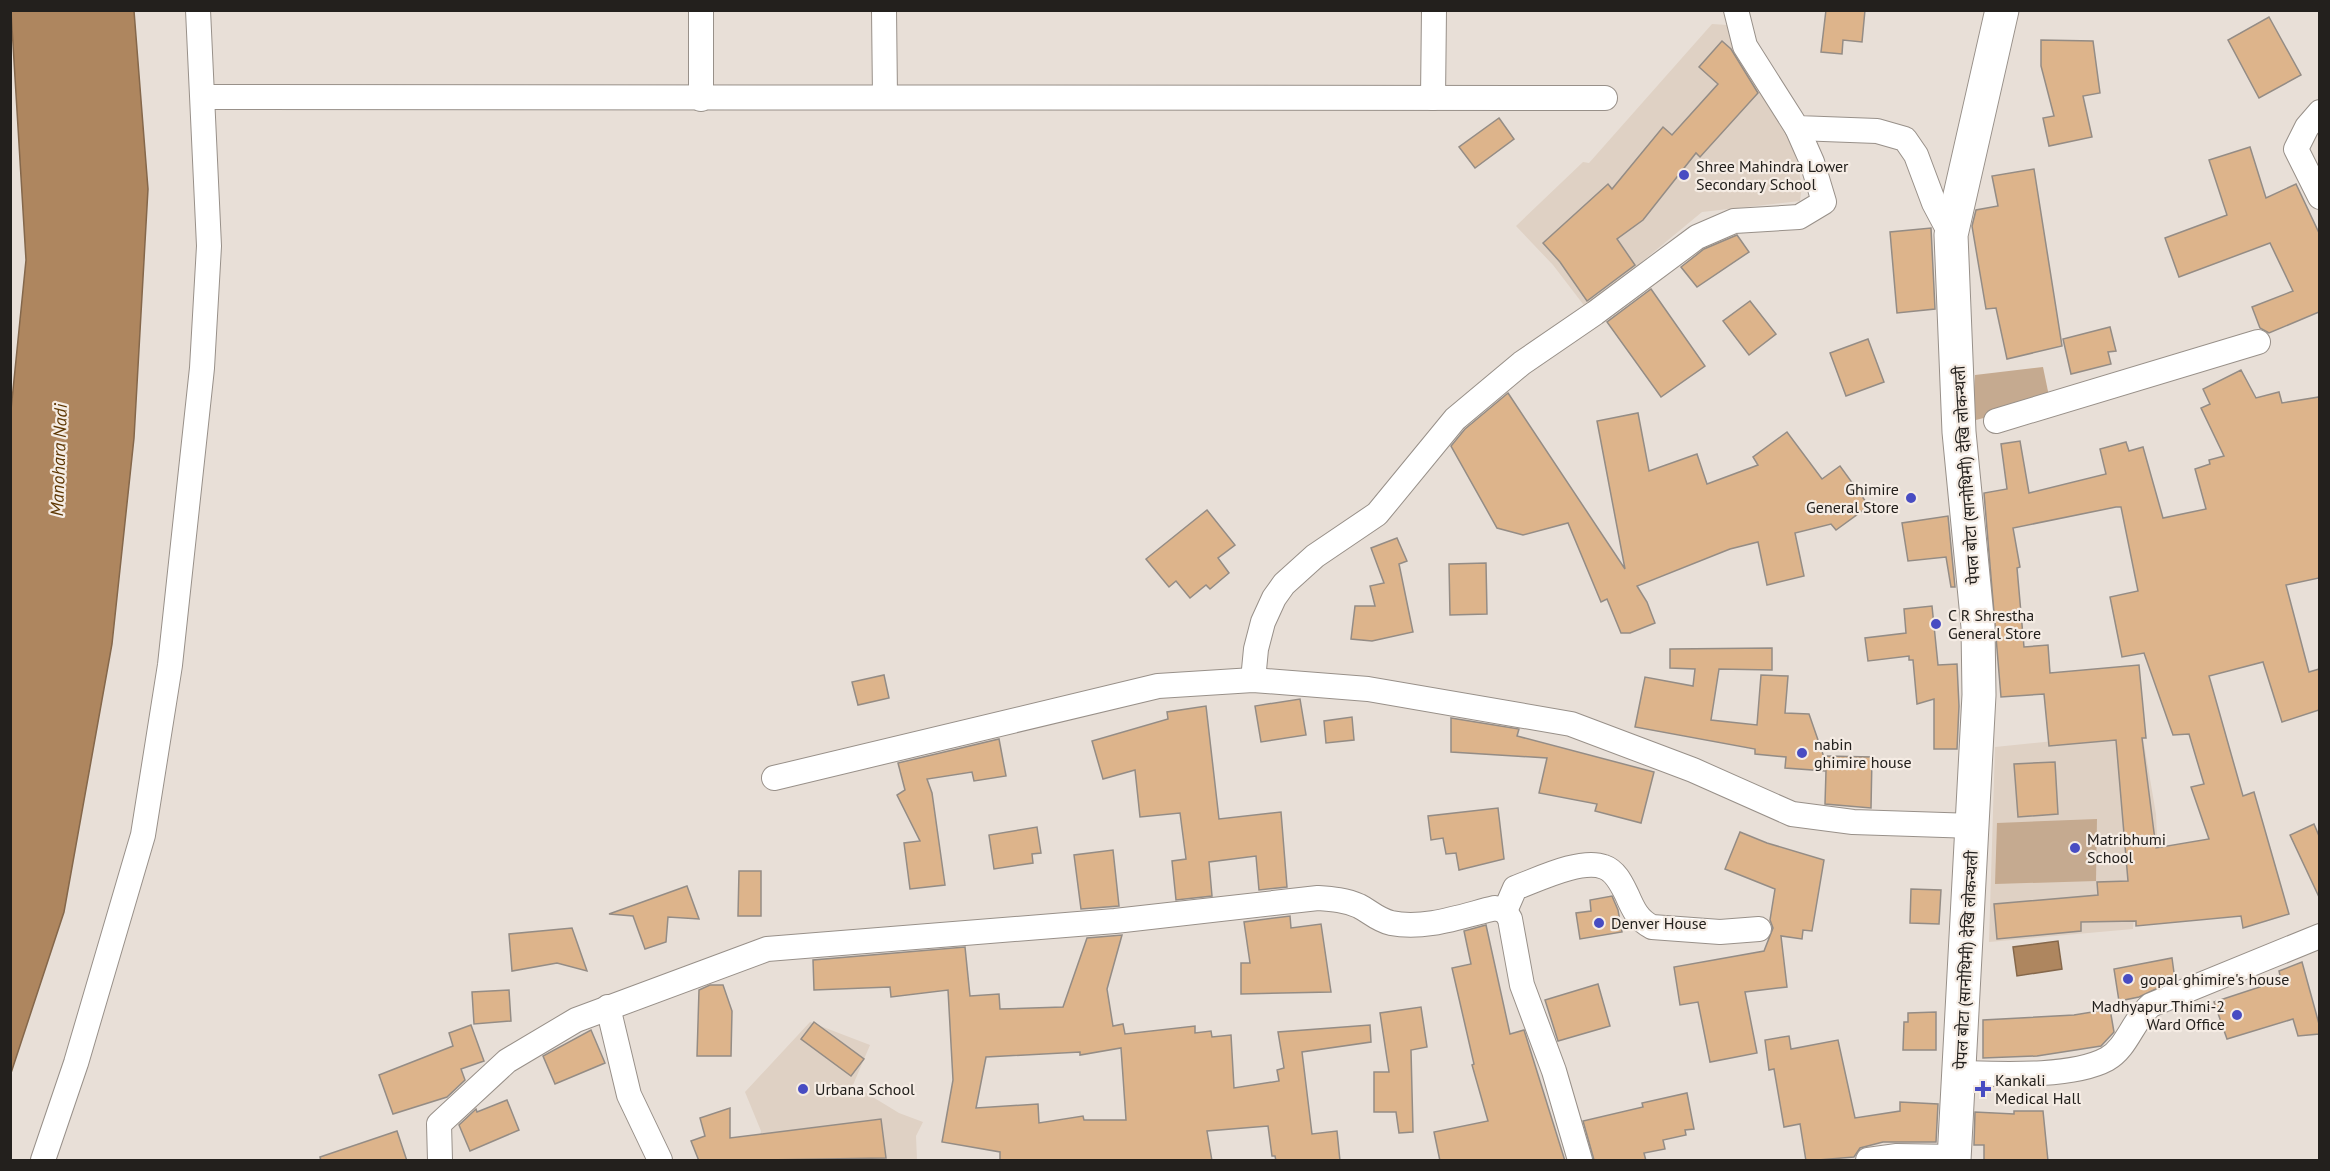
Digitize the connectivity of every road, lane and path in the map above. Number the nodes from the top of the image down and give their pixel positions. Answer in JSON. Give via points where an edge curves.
{"nodes":[{"id":1,"x":198,"y":10,"type":"edge"},
{"id":2,"x":701,"y":10,"type":"edge"},
{"id":3,"x":884,"y":10,"type":"edge"},
{"id":4,"x":1434,"y":10,"type":"edge"},
{"id":5,"x":1736,"y":10,"type":"edge"},
{"id":6,"x":2002,"y":10,"type":"edge"},
{"id":7,"x":203,"y":97,"type":"junction"},
{"id":8,"x":885,"y":97,"type":"junction"},
{"id":9,"x":1433,"y":98,"type":"junction"},
{"id":10,"x":1605,"y":98,"type":"dead end"},
{"id":11,"x":701,"y":99,"type":"junction"},
{"id":12,"x":2319,"y":112,"type":"edge"},
{"id":13,"x":1797,"y":129,"type":"junction"},
{"id":14,"x":2319,"y":197,"type":"edge"},
{"id":15,"x":1952,"y":235,"type":"junction"},
{"id":16,"x":2258,"y":342,"type":"dead end"},
{"id":17,"x":1996,"y":421,"type":"dead end"},
{"id":18,"x":1253,"y":680,"type":"junction"},
{"id":19,"x":774,"y":778,"type":"dead end"},
{"id":20,"x":1974,"y":826,"type":"junction"},
{"id":21,"x":1505,"y":911,"type":"junction"},
{"id":22,"x":1760,"y":929,"type":"dead end"},
{"id":23,"x":2319,"y":936,"type":"edge"},
{"id":24,"x":608,"y":1007,"type":"junction"},
{"id":25,"x":1960,"y":1072,"type":"junction"},
{"id":26,"x":1955,"y":1159,"type":"edge"},
{"id":27,"x":43,"y":1161,"type":"edge"},
{"id":28,"x":440,"y":1161,"type":"edge"},
{"id":29,"x":660,"y":1161,"type":"edge"},
{"id":30,"x":1581,"y":1161,"type":"edge"},
{"id":31,"x":1868,"y":1161,"type":"edge"}],
"edges":[{"from":1,"to":7,"type":"street"},
{"from":2,"to":11,"type":"street"},
{"from":3,"to":8,"type":"street"},
{"from":4,"to":9,"type":"street"},
{"from":5,"to":13,"type":"street","via":[[1745,46]]},
{"from":6,"to":15,"type":"main road","name":"पेपल बोटा (सानोथिमी) देखि लोकन्थली"},
{"from":7,"to":11,"type":"street"},
{"from":7,"to":27,"type":"street","via":[[209,246],[203,357],[170,665],[137,855]]},
{"from":8,"to":9,"type":"street"},
{"from":8,"to":11,"type":"street"},
{"from":9,"to":10,"type":"street"},
{"from":12,"to":14,"type":"street","via":[[2296,150]]},
{"from":13,"to":15,"type":"street","via":[[1877,131],[1905,139]]},
{"from":13,"to":18,"type":"street","via":[[1824,202],[1799,218],[1734,221],[1697,237],[1522,363],[1455,418],[1377,514],[1315,556],[1284,584],[1263,622]]},
{"from":15,"to":20,"type":"main road","name":"पेपल बोटा (सानोथिमी) देखि लोकन्थली","via":[[1959,432],[1978,627]]},
{"from":16,"to":17,"type":"street"},
{"from":18,"to":19,"type":"street","via":[[1158,686]]},
{"from":18,"to":20,"type":"street","via":[[1368,689],[1571,724],[1693,770],[1792,814],[1853,822]]},
{"from":20,"to":25,"type":"main road","name":"पेपल बोटा (सानोथिमी) देखि लोकन्थली"},
{"from":21,"to":22,"type":"street","via":[[1515,888],[1576,866],[1595,866],[1612,872],[1636,914],[1652,927],[1720,932]]},
{"from":21,"to":24,"type":"street","via":[[1495,908],[1418,926],[1392,923],[1340,900],[1302,898],[1115,921],[767,949]]},
{"from":21,"to":30,"type":"street","via":[[1510,918],[1522,985],[1554,1071]]},
{"from":23,"to":25,"type":"street","via":[[2151,1005],[2108,1059],[2034,1074]]},
{"from":24,"to":28,"type":"street","via":[[576,1020],[507,1061],[439,1124]]},
{"from":24,"to":29,"type":"street","via":[[629,1095]]},
{"from":25,"to":26,"type":"main road","name":"पेपल बोटा (सानोथिमी) देखि लोकन्थली"},
{"from":26,"to":31,"type":"street","via":[[1897,1156]]}]}
